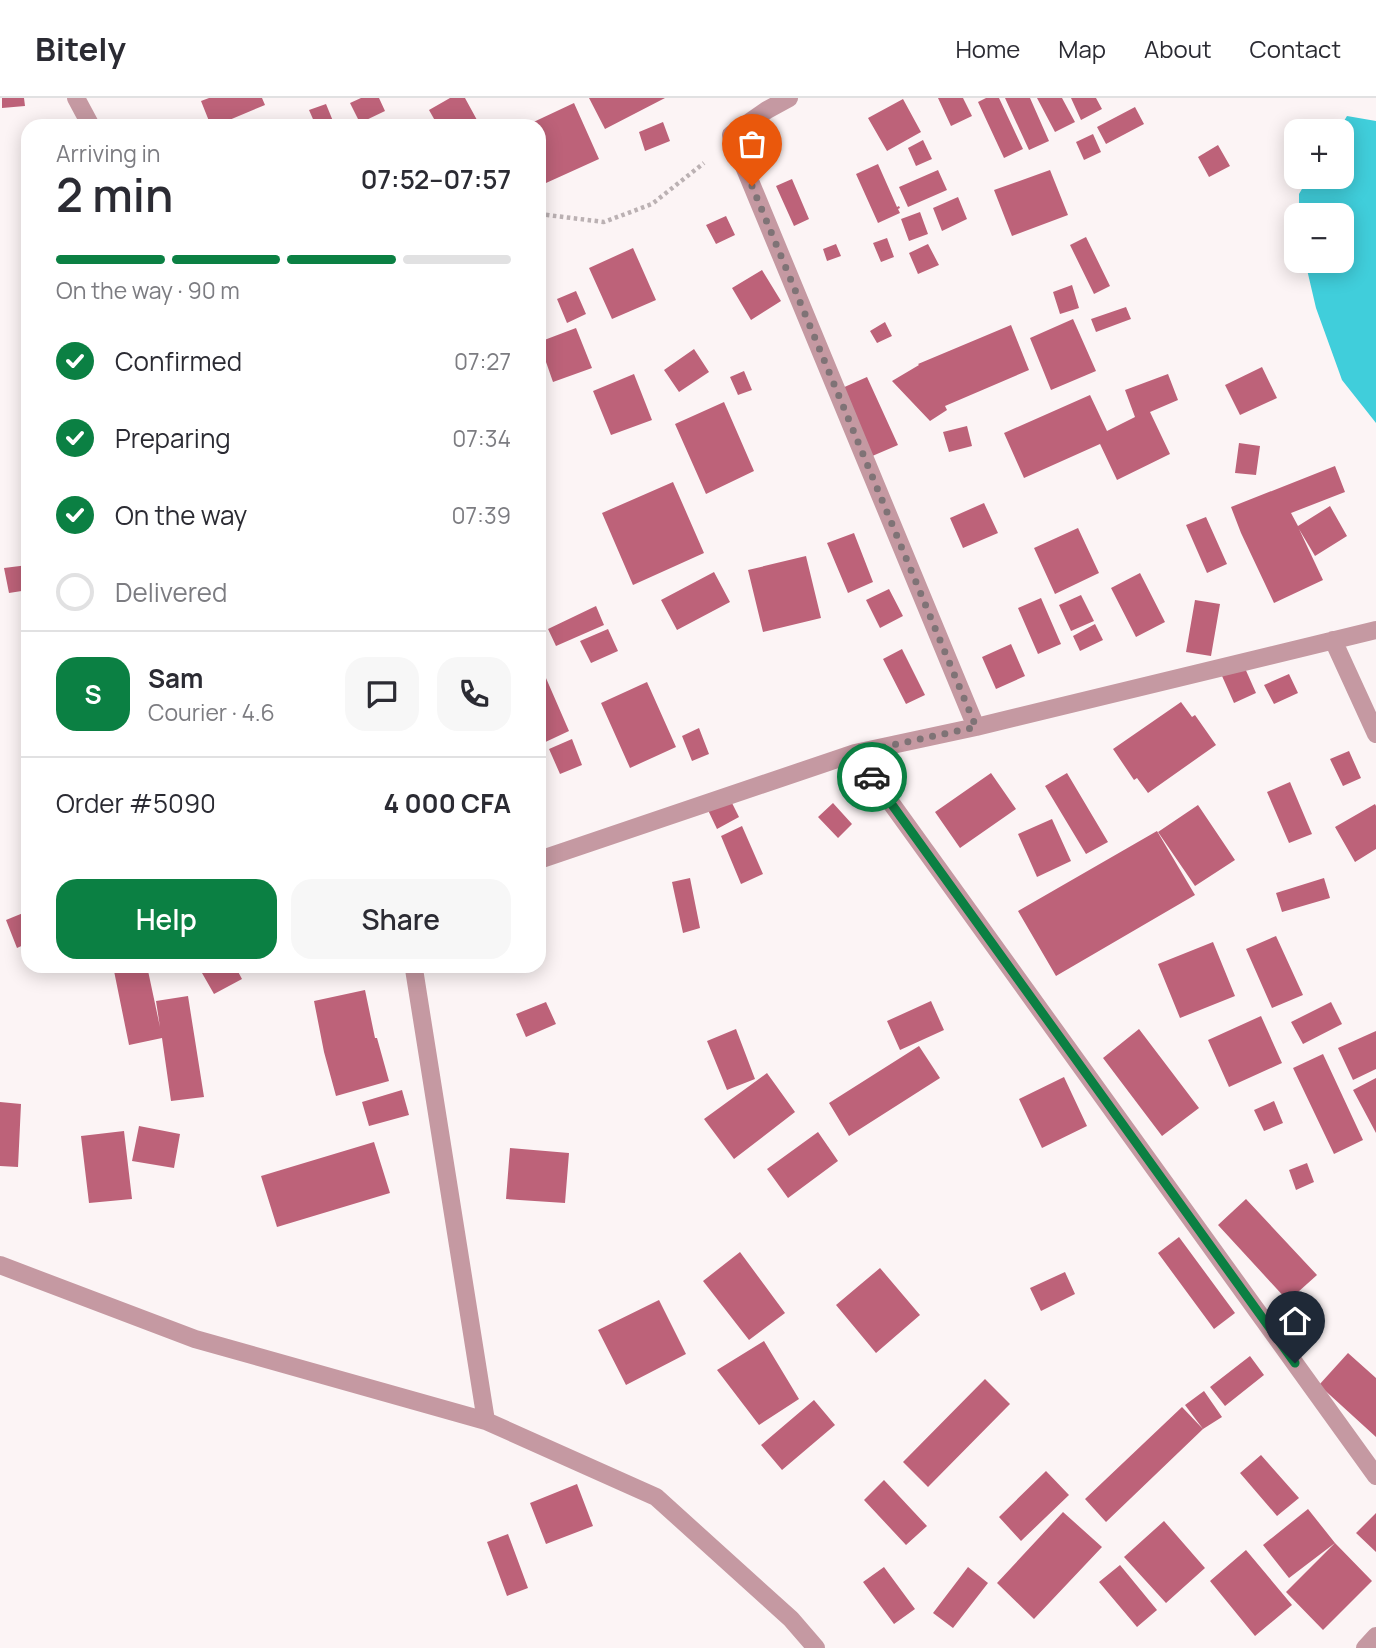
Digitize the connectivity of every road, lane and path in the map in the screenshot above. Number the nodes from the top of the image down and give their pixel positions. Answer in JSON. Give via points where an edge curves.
{"nodes":[{"id":1,"x":76,"y":98,"type":"edge"},
{"id":2,"x":789,"y":98,"type":"edge"},
{"id":3,"x":87,"y":119,"type":"edge"},
{"id":4,"x":731,"y":135,"type":"junction"},
{"id":5,"x":546,"y":215,"type":"edge"},
{"id":6,"x":1376,"y":630,"type":"edge"},
{"id":7,"x":1333,"y":640,"type":"junction"},
{"id":8,"x":976,"y":727,"type":"junction"},
{"id":9,"x":1376,"y":734,"type":"edge"},
{"id":10,"x":855,"y":753,"type":"junction"},
{"id":11,"x":546,"y":858,"type":"edge"},
{"id":12,"x":415,"y":973,"type":"edge"},
{"id":13,"x":0,"y":1265,"type":"edge"},
{"id":14,"x":486,"y":1421,"type":"junction"},
{"id":15,"x":1376,"y":1476,"type":"edge"},
{"id":16,"x":1376,"y":1636,"type":"edge"},
{"id":17,"x":816,"y":1648,"type":"edge"},
{"id":18,"x":1365,"y":1648,"type":"edge"}],
"edges":[{"from":1,"to":3,"type":"street"},
{"from":2,"to":4,"type":"street"},
{"from":4,"to":5,"type":"path","via":[[702,166],[652,204],[604,222]]},
{"from":4,"to":8,"type":"street"},
{"from":6,"to":7,"type":"street"},
{"from":7,"to":8,"type":"street"},
{"from":7,"to":9,"type":"street"},
{"from":8,"to":10,"type":"street"},
{"from":10,"to":11,"type":"street"},
{"from":10,"to":15,"type":"street"},
{"from":12,"to":14,"type":"street"},
{"from":13,"to":14,"type":"street","via":[[195,1339]]},
{"from":14,"to":17,"type":"street","via":[[656,1497],[791,1619]]},
{"from":16,"to":18,"type":"street"}]}
